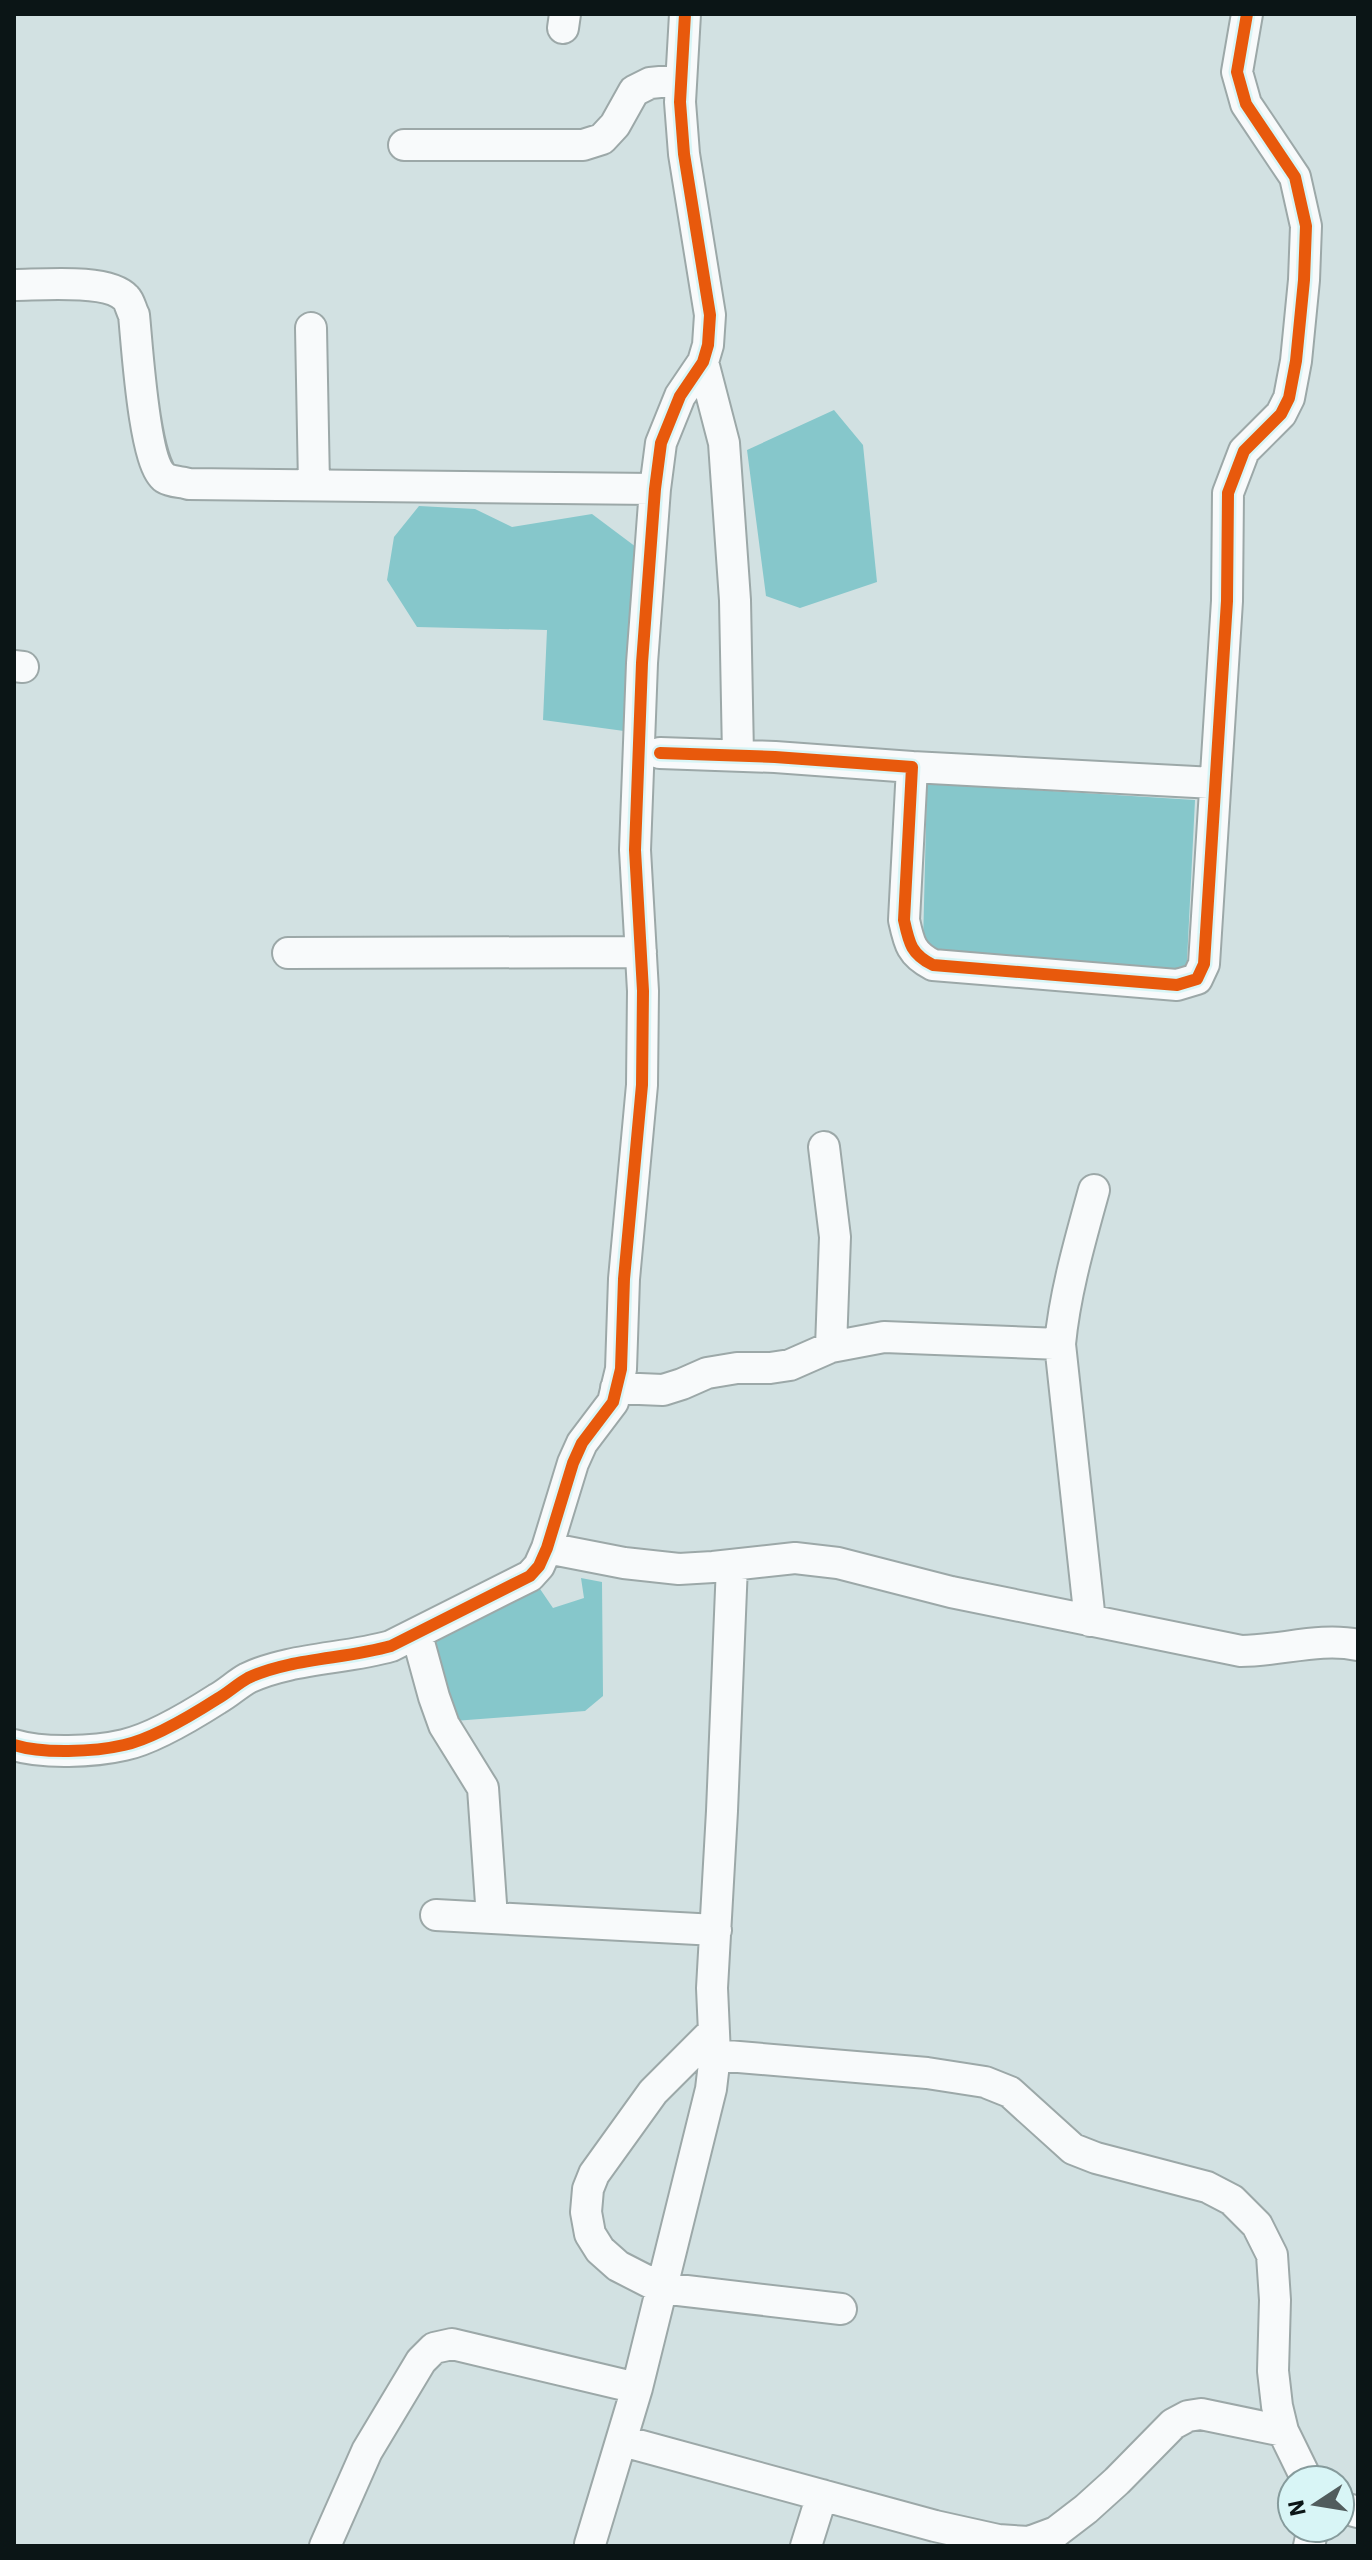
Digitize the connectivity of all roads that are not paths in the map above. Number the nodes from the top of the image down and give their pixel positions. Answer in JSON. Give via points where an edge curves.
{"nodes":[{"id":1,"x":685,"y":14,"type":"edge"},
{"id":2,"x":1247,"y":14,"type":"edge"},
{"id":3,"x":680,"y":80,"type":"junction"},
{"id":4,"x":404,"y":145,"type":"dead end"},
{"id":5,"x":14,"y":285,"type":"edge"},
{"id":6,"x":311,"y":328,"type":"dead end"},
{"id":7,"x":703,"y":362,"type":"junction"},
{"id":8,"x":314,"y":485,"type":"junction"},
{"id":9,"x":655,"y":489,"type":"junction"},
{"id":10,"x":660,"y":753,"type":"dead end"},
{"id":11,"x":738,"y":755,"type":"junction"},
{"id":12,"x":912,"y":767,"type":"junction"},
{"id":13,"x":1214,"y":783,"type":"junction"},
{"id":14,"x":641,"y":952,"type":"junction"},
{"id":15,"x":288,"y":953,"type":"dead end"},
{"id":16,"x":824,"y":1147,"type":"dead end"},
{"id":17,"x":1094,"y":1190,"type":"dead end"},
{"id":18,"x":1060,"y":1344,"type":"junction"},
{"id":19,"x":831,"y":1347,"type":"junction"},
{"id":20,"x":616,"y":1388,"type":"junction"},
{"id":21,"x":547,"y":1548,"type":"junction"},
{"id":22,"x":732,"y":1565,"type":"junction"},
{"id":23,"x":1090,"y":1621,"type":"junction"},
{"id":24,"x":417,"y":1635,"type":"junction"},
{"id":25,"x":1358,"y":1645,"type":"edge"},
{"id":26,"x":14,"y":1745,"type":"edge"},
{"id":27,"x":436,"y":1915,"type":"dead end"},
{"id":28,"x":492,"y":1918,"type":"junction"},
{"id":29,"x":716,"y":1930,"type":"junction"},
{"id":30,"x":714,"y":2043,"type":"junction"},
{"id":31,"x":661,"y":2288,"type":"junction"},
{"id":32,"x":841,"y":2309,"type":"dead end"},
{"id":33,"x":637,"y":2388,"type":"junction"},
{"id":34,"x":1283,"y":2431,"type":"junction"},
{"id":35,"x":623,"y":2441,"type":"junction"},
{"id":36,"x":1299,"y":2464,"type":"edge"},
{"id":37,"x":822,"y":2495,"type":"junction"},
{"id":38,"x":589,"y":2545,"type":"edge"},
{"id":39,"x":325,"y":2546,"type":"edge"},
{"id":40,"x":806,"y":2546,"type":"edge"}],
"edges":[{"from":1,"to":3,"type":"street"},
{"from":2,"to":13,"type":"street","via":[[1237,72],[1246,104],[1295,177],[1306,226],[1304,280],[1289,398],[1281,414],[1244,451],[1228,493],[1227,601]]},
{"from":3,"to":4,"type":"street","via":[[650,83],[634,91],[602,139],[583,145]]},
{"from":3,"to":7,"type":"street","via":[[684,154],[710,315]]},
{"from":5,"to":8,"type":"street","via":[[99,286],[127,298],[134,315],[149,446],[166,479],[189,484]]},
{"from":6,"to":8,"type":"street"},
{"from":7,"to":9,"type":"street","via":[[670,417]]},
{"from":7,"to":11,"type":"street","via":[[724,443]]},
{"from":8,"to":9,"type":"street"},
{"from":9,"to":14,"type":"street","via":[[635,850]]},
{"from":10,"to":11,"type":"street"},
{"from":11,"to":12,"type":"street"},
{"from":12,"to":13,"type":"street"},
{"from":12,"to":13,"type":"street","via":[[904,920],[919,958],[933,965],[1177,985],[1197,979],[1204,964]]},
{"from":14,"to":15,"type":"street"},
{"from":14,"to":20,"type":"street","via":[[642,1085]]},
{"from":16,"to":19,"type":"street","via":[[835,1237]]},
{"from":17,"to":18,"type":"street","via":[[1071,1275]]},
{"from":18,"to":19,"type":"street","via":[[884,1337]]},
{"from":18,"to":23,"type":"street"},
{"from":19,"to":20,"type":"street","via":[[790,1365],[707,1373],[663,1390]]},
{"from":20,"to":21,"type":"street","via":[[613,1402],[573,1463]]},
{"from":21,"to":22,"type":"street","via":[[679,1569]]},
{"from":21,"to":24,"type":"street","via":[[530,1576]]},
{"from":22,"to":23,"type":"street","via":[[795,1558],[838,1563]]},
{"from":22,"to":29,"type":"street"},
{"from":23,"to":25,"type":"street","via":[[1241,1651]]},
{"from":24,"to":26,"type":"street","via":[[371,1652],[283,1667],[248,1679],[172,1726],[125,1745],[72,1750]]},
{"from":24,"to":28,"type":"street","via":[[444,1725],[483,1788]]},
{"from":27,"to":28,"type":"street"},
{"from":28,"to":29,"type":"street"},
{"from":29,"to":30,"type":"street"},
{"from":30,"to":31,"type":"street","via":[[711,2089]]},
{"from":30,"to":31,"type":"street","via":[[653,2092],[588,2189],[590,2234],[600,2250],[618,2266]]},
{"from":30,"to":34,"type":"street","via":[[985,2082],[1010,2092],[1073,2149],[1207,2187],[1232,2200],[1257,2225],[1272,2255],[1273,2371]]},
{"from":31,"to":32,"type":"street"},
{"from":31,"to":33,"type":"street"},
{"from":33,"to":35,"type":"street"},
{"from":33,"to":39,"type":"street","via":[[452,2344],[434,2348],[367,2451]]},
{"from":34,"to":36,"type":"street"},
{"from":34,"to":37,"type":"street","via":[[1201,2414],[1188,2416],[1173,2424],[1086,2509],[1056,2532],[1029,2542],[935,2526]]},
{"from":35,"to":37,"type":"street"},
{"from":35,"to":38,"type":"street"},
{"from":37,"to":40,"type":"street"}]}
